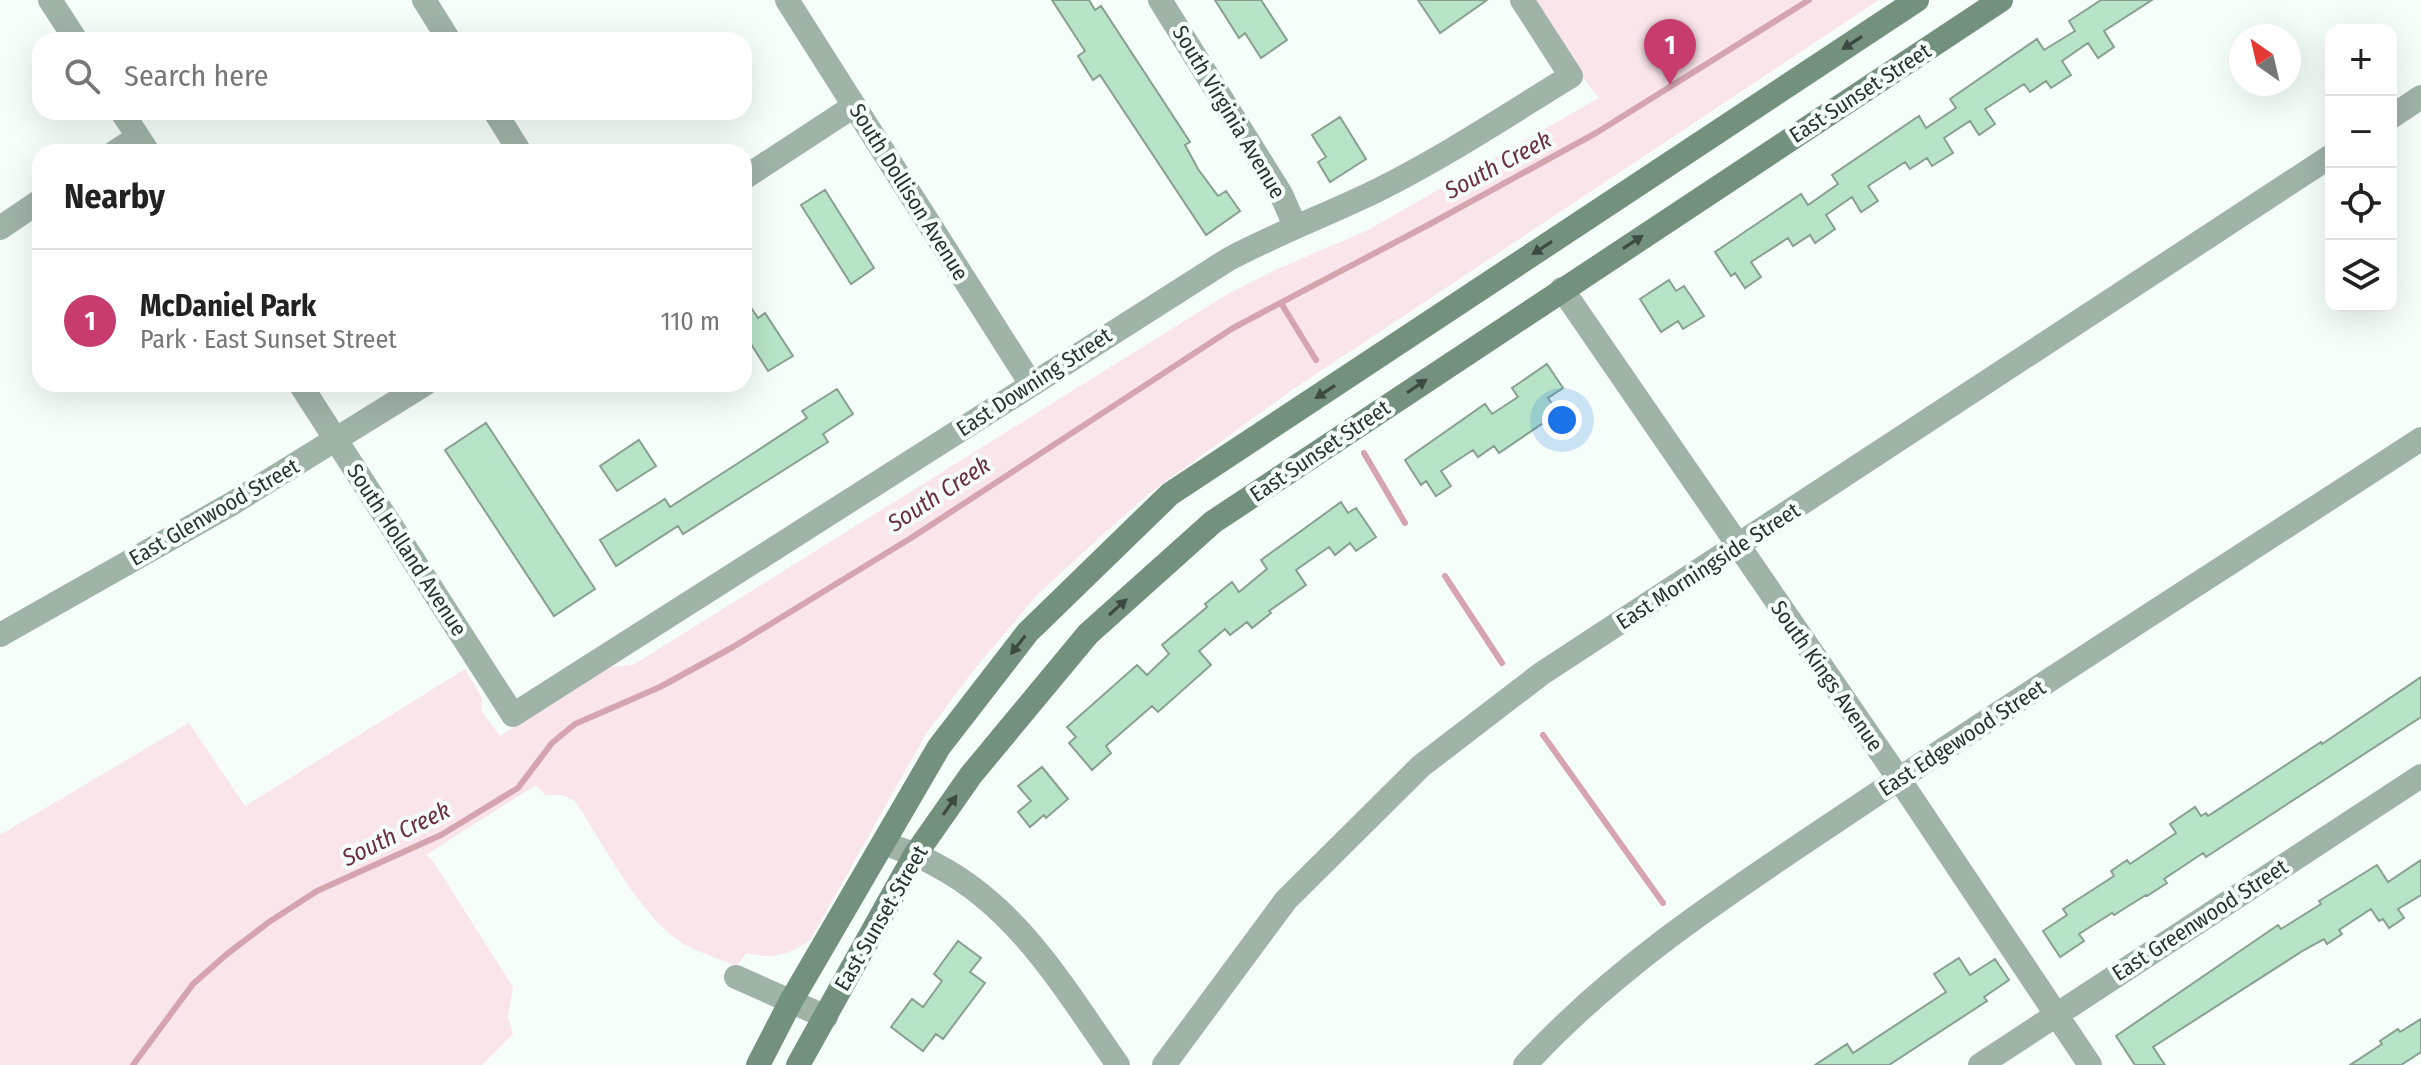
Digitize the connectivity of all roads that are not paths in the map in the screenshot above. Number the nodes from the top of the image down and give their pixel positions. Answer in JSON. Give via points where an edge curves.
{"nodes":[{"id":1,"x":50,"y":0,"type":"edge"},
{"id":2,"x":424,"y":0,"type":"edge"},
{"id":3,"x":787,"y":0,"type":"edge"},
{"id":4,"x":1160,"y":0,"type":"edge"},
{"id":5,"x":1522,"y":0,"type":"edge"},
{"id":6,"x":1917,"y":0,"type":"edge"},
{"id":7,"x":2001,"y":0,"type":"edge"},
{"id":8,"x":71,"y":32,"type":"edge"},
{"id":9,"x":444,"y":32,"type":"edge"},
{"id":10,"x":2421,"y":97,"type":"edge"},
{"id":11,"x":854,"y":106,"type":"junction"},
{"id":12,"x":2397,"y":113,"type":"edge"},
{"id":13,"x":127,"y":120,"type":"edge"},
{"id":14,"x":500,"y":120,"type":"edge"},
{"id":15,"x":143,"y":144,"type":"edge"},
{"id":16,"x":515,"y":144,"type":"edge"},
{"id":17,"x":2325,"y":160,"type":"edge"},
{"id":18,"x":752,"y":173,"type":"edge"},
{"id":19,"x":32,"y":206,"type":"edge"},
{"id":20,"x":1295,"y":226,"type":"junction"},
{"id":21,"x":0,"y":228,"type":"edge"},
{"id":22,"x":1562,"y":289,"type":"junction"},
{"id":23,"x":1031,"y":384,"type":"junction"},
{"id":24,"x":305,"y":392,"type":"edge"},
{"id":25,"x":412,"y":392,"type":"edge"},
{"id":26,"x":2421,"y":439,"type":"edge"},
{"id":27,"x":337,"y":440,"type":"junction"},
{"id":28,"x":1738,"y":547,"type":"junction"},
{"id":29,"x":0,"y":635,"type":"edge"},
{"id":30,"x":513,"y":715,"type":"joint"},
{"id":31,"x":2421,"y":776,"type":"edge"},
{"id":32,"x":1899,"y":779,"type":"junction"},
{"id":33,"x":884,"y":843,"type":"junction"},
{"id":34,"x":915,"y":855,"type":"junction"},
{"id":35,"x":736,"y":977,"type":"dead end"},
{"id":36,"x":791,"y":1001,"type":"junction"},
{"id":37,"x":2056,"y":1014,"type":"junction"},
{"id":38,"x":826,"y":1017,"type":"junction"},
{"id":39,"x":758,"y":1065,"type":"edge"},
{"id":40,"x":798,"y":1065,"type":"edge"},
{"id":41,"x":1118,"y":1065,"type":"edge"},
{"id":42,"x":1164,"y":1065,"type":"edge"},
{"id":43,"x":1525,"y":1065,"type":"edge"},
{"id":44,"x":1980,"y":1065,"type":"edge"},
{"id":45,"x":2090,"y":1065,"type":"edge"}],
"edges":[{"from":1,"to":8,"type":"street"},
{"from":2,"to":9,"type":"street"},
{"from":3,"to":11,"type":"street","name":"South Dollison Avenue"},
{"from":4,"to":20,"type":"street","name":"South Virginia Avenue","via":[[1281,194]]},
{"from":5,"to":20,"type":"street","name":"East Downing Street","via":[[1571,76],[1421,167]]},
{"from":6,"to":33,"type":"main road","name":"East Sunset Street","one_way":true,"via":[[1170,494],[1028,632],[939,747]]},
{"from":22,"to":7,"type":"main road","name":"East Sunset Street","one_way":true},
{"from":10,"to":12,"type":"street"},
{"from":11,"to":18,"type":"street"},
{"from":11,"to":23,"type":"street","name":"South Dollison Avenue"},
{"from":13,"to":15,"type":"street"},
{"from":14,"to":16,"type":"street"},
{"from":17,"to":28,"type":"street","name":"East Morningside Street"},
{"from":19,"to":21,"type":"street"},
{"from":20,"to":23,"type":"street","name":"East Downing Street","via":[[1229,259]]},
{"from":22,"to":28,"type":"street","name":"South Kings Avenue"},
{"from":34,"to":22,"type":"main road","name":"East Sunset Street","one_way":true,"via":[[971,775],[1088,634],[1213,522]]},
{"from":23,"to":30,"type":"street","name":"East Downing Street"},
{"from":24,"to":27,"type":"street","name":"South Holland Avenue"},
{"from":25,"to":27,"type":"street","name":"East Glenwood Street"},
{"from":26,"to":32,"type":"street","name":"East Edgewood Street"},
{"from":27,"to":29,"type":"street","name":"East Glenwood Street"},
{"from":27,"to":30,"type":"street","name":"South Holland Avenue"},
{"from":28,"to":32,"type":"street","name":"South Kings Avenue"},
{"from":28,"to":42,"type":"street","name":"East Morningside Street","via":[[1541,674],[1421,766],[1286,900]]},
{"from":31,"to":37,"type":"street","name":"East Greenwood Street"},
{"from":32,"to":37,"type":"street","name":"South Kings Avenue"},
{"from":32,"to":43,"type":"street","name":"East Edgewood Street","via":[[1645,955]]},
{"from":33,"to":34,"type":"street"},
{"from":33,"to":36,"type":"main road","name":"East Sunset Street"},
{"from":34,"to":38,"type":"main road","name":"East Sunset Street"},
{"from":34,"to":41,"type":"street","via":[[970,887],[1017,928]]},
{"from":35,"to":36,"type":"street"},
{"from":36,"to":38,"type":"street"},
{"from":36,"to":39,"type":"main road","name":"East Sunset Street"},
{"from":37,"to":44,"type":"street","name":"East Greenwood Street"},
{"from":37,"to":45,"type":"street","name":"South Kings Avenue"},
{"from":38,"to":40,"type":"main road","name":"East Sunset Street"}]}
